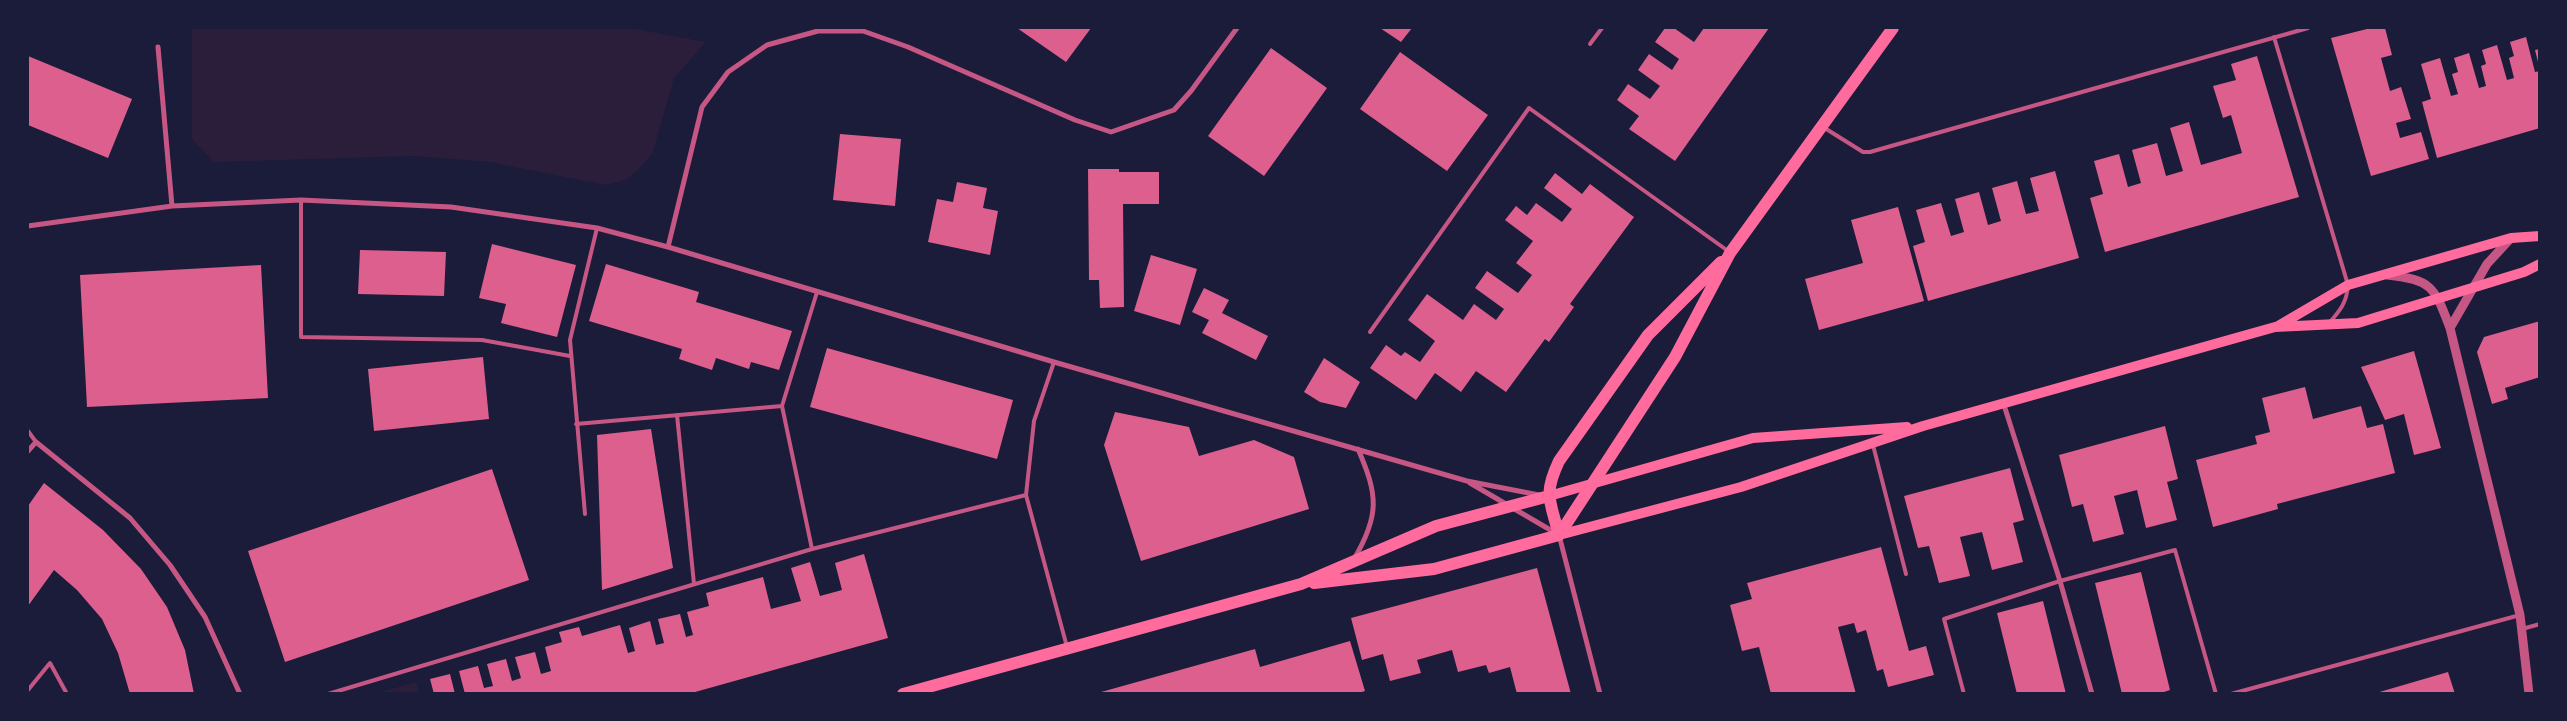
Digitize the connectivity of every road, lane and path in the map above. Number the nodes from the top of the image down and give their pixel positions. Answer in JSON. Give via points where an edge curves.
{"nodes":[{"id":1,"x":1237,"y":28,"type":"edge"},
{"id":2,"x":1602,"y":28,"type":"edge"},
{"id":3,"x":1893,"y":28,"type":"edge"},
{"id":4,"x":2308,"y":28,"type":"edge"},
{"id":5,"x":2274,"y":37,"type":"junction"},
{"id":6,"x":1590,"y":44,"type":"dead end"},
{"id":7,"x":158,"y":47,"type":"dead end"},
{"id":8,"x":1822,"y":126,"type":"junction"},
{"id":9,"x":301,"y":200,"type":"junction"},
{"id":10,"x":172,"y":206,"type":"junction"},
{"id":11,"x":28,"y":226,"type":"edge"},
{"id":12,"x":597,"y":228,"type":"junction"},
{"id":13,"x":2540,"y":236,"type":"edge"},
{"id":14,"x":2511,"y":238,"type":"junction"},
{"id":15,"x":668,"y":247,"type":"junction"},
{"id":16,"x":1730,"y":253,"type":"junction"},
{"id":17,"x":2540,"y":264,"type":"edge"},
{"id":18,"x":2381,"y":274,"type":"junction"},
{"id":19,"x":2348,"y":285,"type":"junction"},
{"id":20,"x":2473,"y":288,"type":"junction"},
{"id":21,"x":817,"y":292,"type":"junction"},
{"id":22,"x":2438,"y":298,"type":"junction"},
{"id":23,"x":2328,"y":324,"type":"junction"},
{"id":24,"x":2274,"y":328,"type":"junction"},
{"id":25,"x":2450,"y":328,"type":"junction"},
{"id":26,"x":1370,"y":332,"type":"dead end"},
{"id":27,"x":570,"y":356,"type":"junction"},
{"id":28,"x":1054,"y":362,"type":"junction"},
{"id":29,"x":2004,"y":405,"type":"junction"},
{"id":30,"x":782,"y":406,"type":"junction"},
{"id":31,"x":677,"y":415,"type":"junction"},
{"id":32,"x":576,"y":424,"type":"junction"},
{"id":33,"x":1923,"y":426,"type":"junction"},
{"id":34,"x":28,"y":431,"type":"edge"},
{"id":35,"x":36,"y":442,"type":"junction"},
{"id":36,"x":1872,"y":442,"type":"junction"},
{"id":37,"x":1358,"y":449,"type":"junction"},
{"id":38,"x":28,"y":451,"type":"edge"},
{"id":39,"x":1467,"y":481,"type":"junction"},
{"id":40,"x":1593,"y":482,"type":"junction"},
{"id":41,"x":1026,"y":495,"type":"junction"},
{"id":42,"x":1549,"y":496,"type":"junction"},
{"id":43,"x":1510,"y":507,"type":"junction"},
{"id":44,"x":585,"y":514,"type":"dead end"},
{"id":45,"x":1559,"y":535,"type":"junction"},
{"id":46,"x":812,"y":549,"type":"junction"},
{"id":47,"x":1352,"y":561,"type":"junction"},
{"id":48,"x":1906,"y":574,"type":"dead end"},
{"id":49,"x":2060,"y":580,"type":"junction"},
{"id":50,"x":694,"y":584,"type":"junction"},
{"id":51,"x":1301,"y":584,"type":"junction"},
{"id":52,"x":2520,"y":615,"type":"junction"},
{"id":53,"x":2540,"y":624,"type":"edge"},
{"id":54,"x":2522,"y":629,"type":"junction"},
{"id":55,"x":1068,"y":649,"type":"junction"},
{"id":56,"x":28,"y":690,"type":"edge"},
{"id":57,"x":67,"y":694,"type":"edge"},
{"id":58,"x":240,"y":694,"type":"edge"},
{"id":59,"x":328,"y":694,"type":"edge"},
{"id":60,"x":902,"y":694,"type":"edge"},
{"id":61,"x":1600,"y":694,"type":"edge"},
{"id":62,"x":1964,"y":694,"type":"edge"},
{"id":63,"x":2092,"y":694,"type":"edge"},
{"id":64,"x":2216,"y":694,"type":"edge"},
{"id":65,"x":2231,"y":694,"type":"edge"},
{"id":66,"x":2529,"y":694,"type":"edge"}],
"edges":[{"from":1,"to":15,"type":"street","via":[[1174,110],[1111,132],[863,31],[818,31],[767,45],[728,72],[702,107]]},
{"from":2,"to":6,"type":"lane"},
{"from":3,"to":8,"type":"main road"},
{"from":4,"to":5,"type":"lane"},
{"from":5,"to":8,"type":"lane","via":[[1870,152],[1863,152]]},
{"from":5,"to":19,"type":"lane"},
{"from":7,"to":10,"type":"street"},
{"from":8,"to":16,"type":"main road"},
{"from":9,"to":10,"type":"street"},
{"from":9,"to":12,"type":"street","via":[[451,207]]},
{"from":9,"to":27,"type":"lane","via":[[301,337],[456,338]]},
{"from":10,"to":11,"type":"street"},
{"from":12,"to":15,"type":"street"},
{"from":12,"to":27,"type":"lane","via":[[570,340]]},
{"from":13,"to":14,"type":"main road"},
{"from":14,"to":18,"type":"main road"},
{"from":14,"to":20,"type":"street","via":[[2487,264]]},
{"from":15,"to":21,"type":"street"},
{"from":16,"to":26,"type":"lane","via":[[1529,108]]},
{"from":16,"to":40,"type":"main road","via":[[1675,357]]},
{"from":16,"to":42,"type":"main road","via":[[1648,335],[1559,461],[1549,482]]},
{"from":17,"to":20,"type":"main road"},
{"from":18,"to":19,"type":"main road"},
{"from":18,"to":22,"type":"street","via":[[2414,278]]},
{"from":19,"to":23,"type":"lane","via":[[2342,308]]},
{"from":19,"to":24,"type":"main road"},
{"from":20,"to":22,"type":"main road"},
{"from":20,"to":25,"type":"street"},
{"from":21,"to":28,"type":"street"},
{"from":21,"to":30,"type":"lane"},
{"from":22,"to":23,"type":"main road","via":[[2358,323]]},
{"from":22,"to":25,"type":"street"},
{"from":23,"to":24,"type":"main road"},
{"from":24,"to":29,"type":"main road"},
{"from":25,"to":52,"type":"street"},
{"from":27,"to":32,"type":"lane"},
{"from":28,"to":37,"type":"street"},
{"from":28,"to":41,"type":"lane","via":[[1034,420]]},
{"from":29,"to":33,"type":"main road"},
{"from":29,"to":49,"type":"street"},
{"from":30,"to":31,"type":"lane"},
{"from":30,"to":46,"type":"lane"},
{"from":31,"to":32,"type":"lane"},
{"from":31,"to":50,"type":"lane"},
{"from":32,"to":44,"type":"lane"},
{"from":33,"to":36,"type":"main road"},
{"from":33,"to":40,"type":"main road","via":[[1753,438]]},
{"from":34,"to":35,"type":"lane"},
{"from":35,"to":38,"type":"street"},
{"from":35,"to":58,"type":"street","via":[[130,518],[170,565],[205,617]]},
{"from":36,"to":45,"type":"main road","via":[[1742,487]]},
{"from":36,"to":48,"type":"lane"},
{"from":37,"to":39,"type":"street"},
{"from":37,"to":47,"type":"street","via":[[1370,477],[1374,507],[1369,534]]},
{"from":39,"to":42,"type":"street"},
{"from":39,"to":43,"type":"street"},
{"from":40,"to":42,"type":"main road"},
{"from":40,"to":45,"type":"main road"},
{"from":41,"to":46,"type":"lane"},
{"from":41,"to":55,"type":"lane"},
{"from":42,"to":43,"type":"main road"},
{"from":42,"to":45,"type":"main road"},
{"from":43,"to":45,"type":"street"},
{"from":43,"to":47,"type":"main road","via":[[1436,526]]},
{"from":45,"to":51,"type":"main road","via":[[1434,569]]},
{"from":45,"to":61,"type":"street"},
{"from":46,"to":50,"type":"lane"},
{"from":47,"to":51,"type":"main road"},
{"from":49,"to":62,"type":"lane","via":[[1944,619]]},
{"from":49,"to":63,"type":"street"},
{"from":49,"to":64,"type":"lane","via":[[2175,550]]},
{"from":50,"to":59,"type":"lane"},
{"from":51,"to":55,"type":"main road"},
{"from":52,"to":54,"type":"street"},
{"from":52,"to":65,"type":"lane"},
{"from":53,"to":54,"type":"lane"},
{"from":54,"to":66,"type":"street"},
{"from":55,"to":60,"type":"main road"},
{"from":56,"to":57,"type":"lane","via":[[50,663]]}]}
